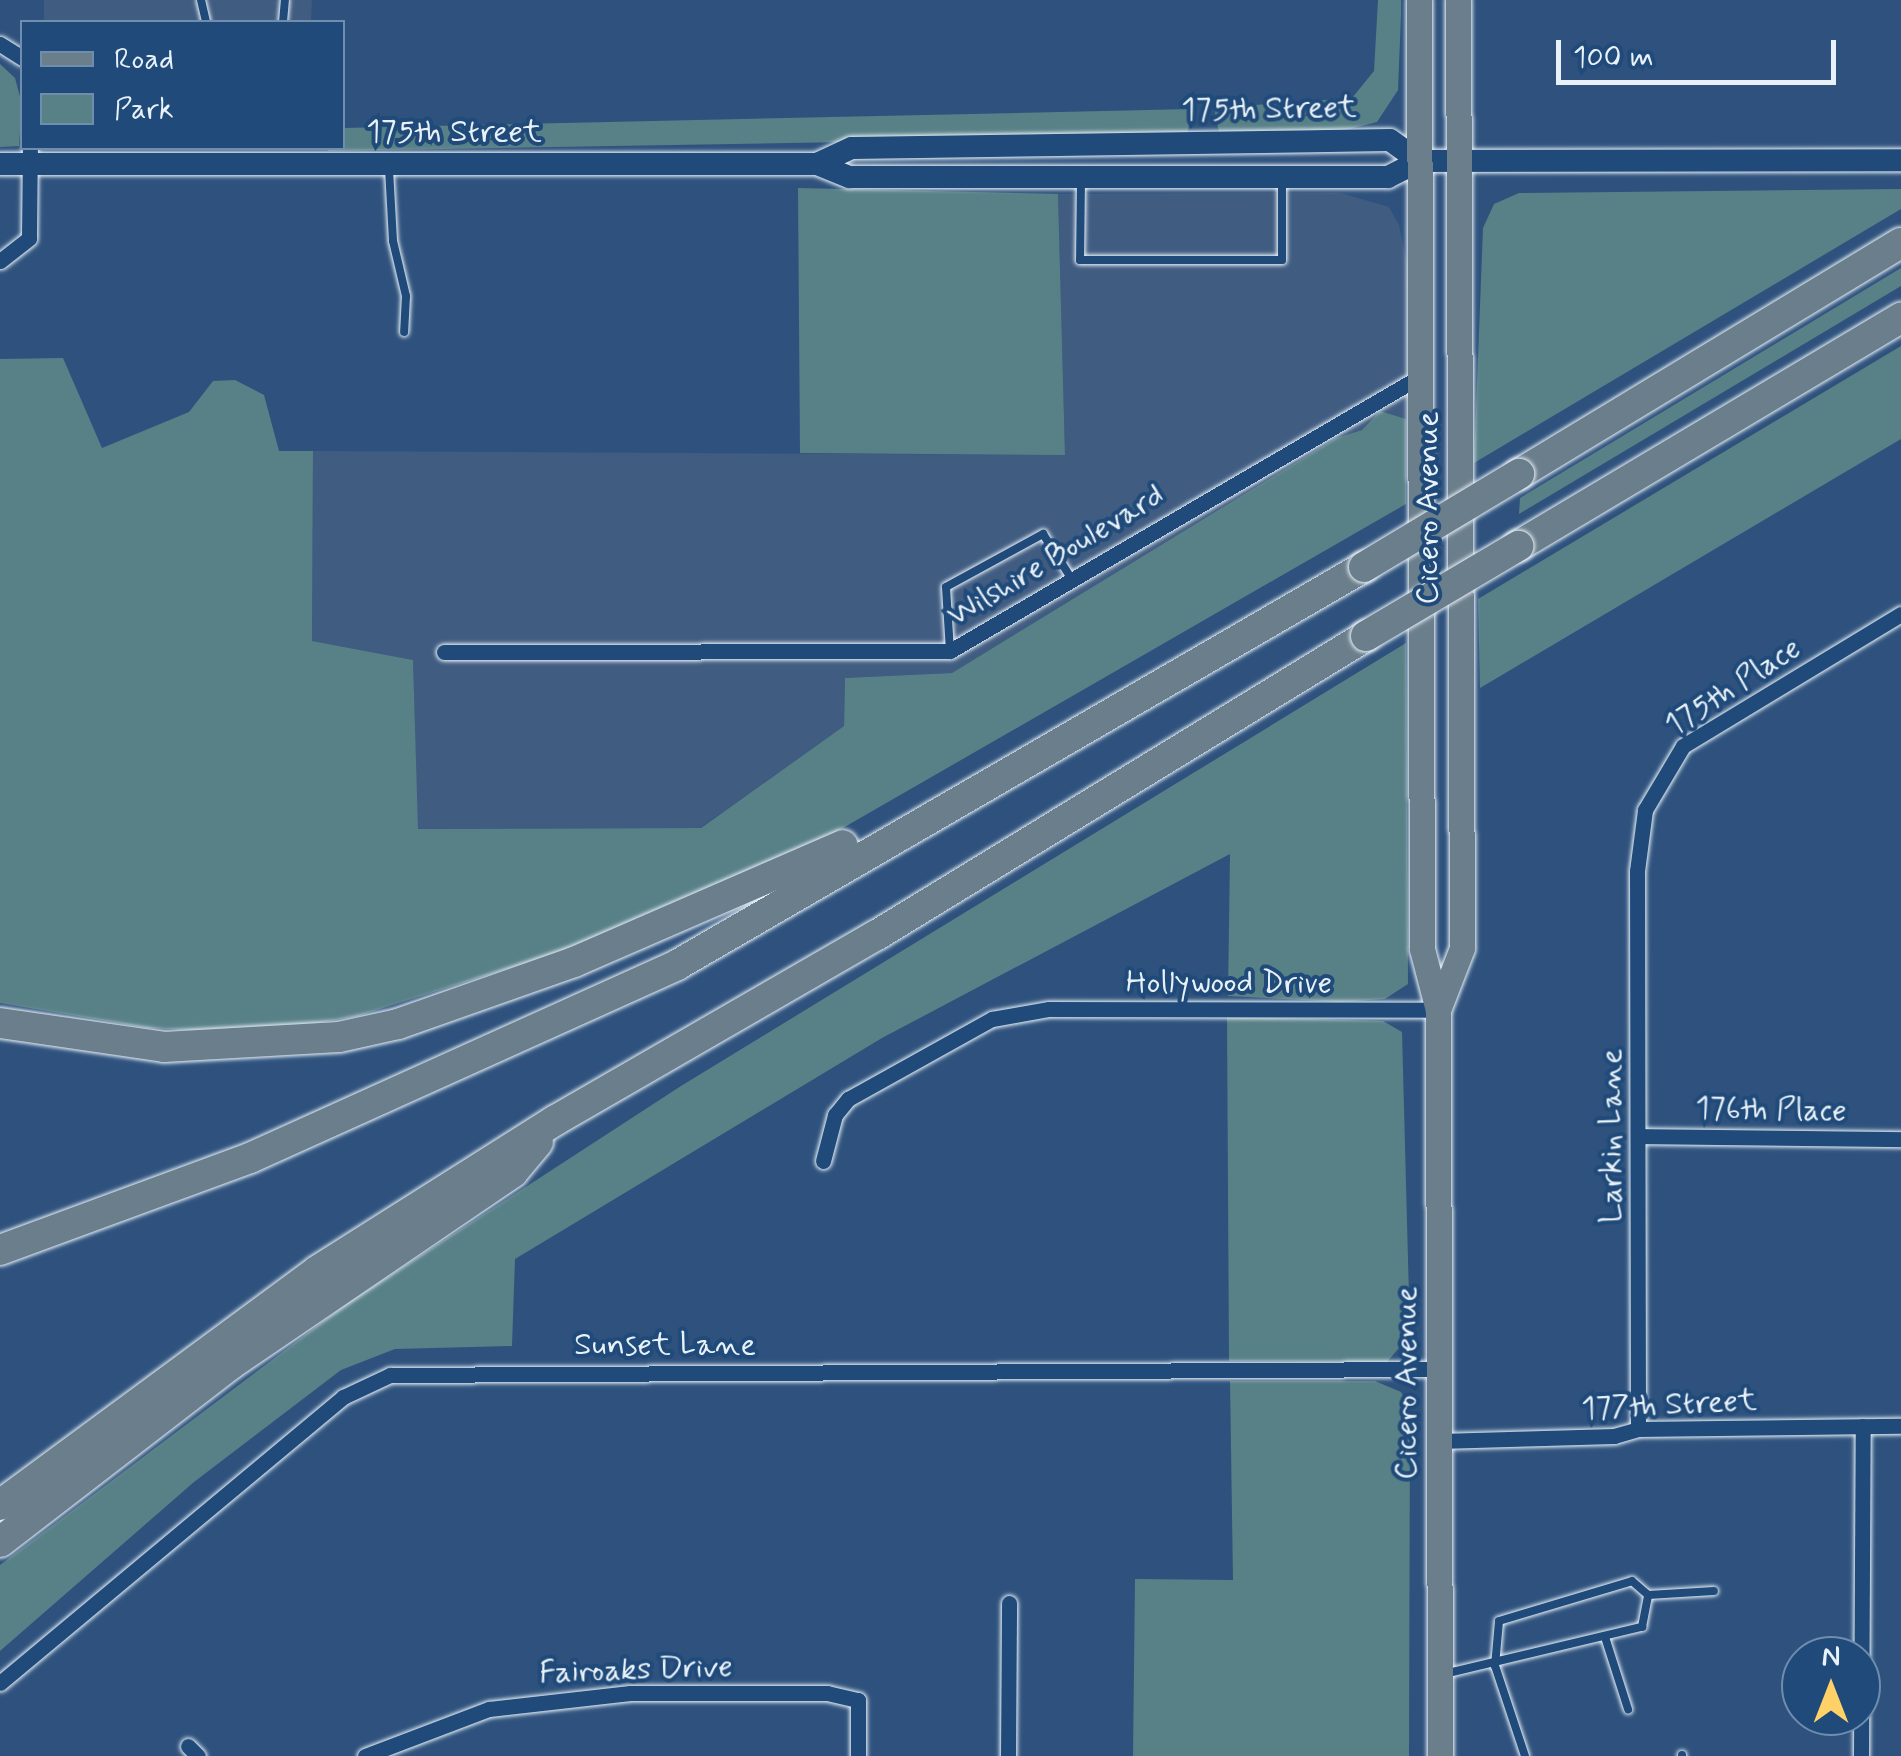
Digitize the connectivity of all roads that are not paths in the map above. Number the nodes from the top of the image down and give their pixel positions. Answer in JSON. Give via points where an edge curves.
{"nodes":[{"id":1,"x":1418,"y":0,"type":"edge"},
{"id":2,"x":1458,"y":0,"type":"edge"},
{"id":3,"x":31,"y":156,"type":"edge"},
{"id":4,"x":234,"y":156,"type":"edge"},
{"id":5,"x":275,"y":156,"type":"edge"},
{"id":6,"x":1901,"y":160,"type":"edge"},
{"id":7,"x":1419,"y":161,"type":"junction"},
{"id":8,"x":1458,"y":161,"type":"junction"},
{"id":9,"x":0,"y":164,"type":"edge"},
{"id":10,"x":388,"y":164,"type":"junction"},
{"id":11,"x":817,"y":164,"type":"junction"},
{"id":12,"x":1080,"y":176,"type":"junction"},
{"id":13,"x":1282,"y":176,"type":"junction"},
{"id":14,"x":1901,"y":243,"type":"edge"},
{"id":15,"x":0,"y":260,"type":"edge"},
{"id":16,"x":1901,"y":318,"type":"edge"},
{"id":17,"x":404,"y":332,"type":"dead end"},
{"id":18,"x":1421,"y":376,"type":"junction"},
{"id":19,"x":1071,"y":578,"type":"junction"},
{"id":20,"x":1901,"y":614,"type":"edge"},
{"id":21,"x":950,"y":651,"type":"junction"},
{"id":22,"x":444,"y":652,"type":"dead end"},
{"id":23,"x":1149,"y":690,"type":"junction"},
{"id":24,"x":1638,"y":842,"type":"joint"},
{"id":25,"x":1438,"y":1010,"type":"junction"},
{"id":26,"x":0,"y":1022,"type":"edge"},
{"id":27,"x":556,"y":1120,"type":"junction"},
{"id":28,"x":1640,"y":1136,"type":"junction"},
{"id":29,"x":1901,"y":1139,"type":"edge"},
{"id":30,"x":823,"y":1161,"type":"dead end"},
{"id":31,"x":0,"y":1250,"type":"edge"},
{"id":32,"x":1439,"y":1370,"type":"junction"},
{"id":33,"x":1863,"y":1426,"type":"junction"},
{"id":34,"x":1901,"y":1426,"type":"edge"},
{"id":35,"x":1638,"y":1429,"type":"junction"},
{"id":36,"x":1439,"y":1441,"type":"junction"},
{"id":37,"x":0,"y":1505,"type":"edge"},
{"id":38,"x":0,"y":1542,"type":"edge"},
{"id":39,"x":1714,"y":1591,"type":"dead end"},
{"id":40,"x":1648,"y":1596,"type":"junction"},
{"id":41,"x":1009,"y":1604,"type":"dead end"},
{"id":42,"x":1605,"y":1637,"type":"junction"},
{"id":43,"x":1495,"y":1666,"type":"junction"},
{"id":44,"x":1440,"y":1675,"type":"junction"},
{"id":45,"x":0,"y":1683,"type":"edge"},
{"id":46,"x":1628,"y":1709,"type":"dead end"},
{"id":47,"x":366,"y":1756,"type":"edge"},
{"id":48,"x":858,"y":1756,"type":"edge"},
{"id":49,"x":1008,"y":1756,"type":"edge"},
{"id":50,"x":1440,"y":1756,"type":"edge"},
{"id":51,"x":1524,"y":1756,"type":"edge"},
{"id":52,"x":1861,"y":1756,"type":"edge"}],
"edges":[{"from":1,"to":7,"type":"main road","name":"Cicero Avenue"},
{"from":2,"to":8,"type":"main road","name":"Cicero Avenue"},
{"from":3,"to":4,"type":"street","name":"175th Street"},
{"from":3,"to":9,"type":"street","name":"175th Street"},
{"from":3,"to":15,"type":"street","via":[[29,238]]},
{"from":4,"to":5,"type":"street","name":"175th Street"},
{"from":5,"to":10,"type":"street","name":"175th Street"},
{"from":6,"to":8,"type":"street","name":"175th Street"},
{"from":7,"to":8,"type":"street","name":"175th Street"},
{"from":7,"to":11,"type":"street","name":"175th Street","via":[[1390,140],[852,148]]},
{"from":7,"to":13,"type":"street","name":"175th Street","via":[[1388,177]]},
{"from":7,"to":18,"type":"main road","name":"Cicero Avenue"},
{"from":8,"to":25,"type":"main road","name":"Cicero Avenue","via":[[1462,948]]},
{"from":10,"to":11,"type":"street","name":"175th Street"},
{"from":10,"to":17,"type":"lane","via":[[393,241],[406,296]]},
{"from":11,"to":12,"type":"street","name":"175th Street","via":[[850,177]]},
{"from":12,"to":13,"type":"street","name":"175th Street"},
{"from":12,"to":13,"type":"lane","via":[[1080,260],[1282,260]]},
{"from":14,"to":23,"type":"highway","bridge":true},
{"from":16,"to":27,"type":"highway","bridge":true,"via":[[877,935]]},
{"from":18,"to":19,"type":"street","name":"Wilshire Boulevard"},
{"from":18,"to":25,"type":"main road","name":"Cicero Avenue","via":[[1422,949]]},
{"from":19,"to":21,"type":"street","name":"Wilshire Boulevard"},
{"from":19,"to":21,"type":"lane","via":[[1043,534],[946,586]]},
{"from":20,"to":24,"type":"street","name":"175th Place","via":[[1683,746],[1656,786]]},
{"from":21,"to":22,"type":"street","name":"Wilshire Boulevard"},
{"from":23,"to":26,"type":"highway","via":[[929,797],[815,862],[574,962],[398,1024],[302,1043],[164,1048]]},
{"from":23,"to":31,"type":"highway","via":[[678,965],[250,1158]]},
{"from":24,"to":28,"type":"street","name":"Larkin Lane"},
{"from":25,"to":30,"type":"street","name":"Hollywood Drive","via":[[1021,1012],[964,1031],[848,1100],[835,1115]]},
{"from":25,"to":32,"type":"main road","name":"Cicero Avenue"},
{"from":27,"to":37,"type":"highway","via":[[317,1271]]},
{"from":27,"to":38,"type":"highway","via":[[513,1172],[231,1364]]},
{"from":28,"to":29,"type":"street","name":"176th Place"},
{"from":28,"to":35,"type":"street","name":"Larkin Lane"},
{"from":32,"to":36,"type":"main road","name":"Cicero Avenue"},
{"from":32,"to":45,"type":"street","name":"Sunset Lane","via":[[390,1375],[343,1397]]},
{"from":33,"to":34,"type":"street","name":"177th Street"},
{"from":33,"to":35,"type":"street","name":"177th Street"},
{"from":33,"to":52,"type":"street"},
{"from":35,"to":36,"type":"street","name":"177th Street","via":[[1614,1436]]},
{"from":36,"to":44,"type":"main road","name":"Cicero Avenue"},
{"from":39,"to":40,"type":"lane"},
{"from":40,"to":42,"type":"lane","via":[[1642,1627]]},
{"from":40,"to":43,"type":"lane","via":[[1632,1580],[1498,1622]]},
{"from":41,"to":49,"type":"street"},
{"from":42,"to":43,"type":"lane"},
{"from":42,"to":46,"type":"lane"},
{"from":43,"to":44,"type":"lane"},
{"from":43,"to":51,"type":"lane"},
{"from":44,"to":50,"type":"main road","name":"Cicero Avenue"},
{"from":47,"to":48,"type":"street","name":"Fairoaks Drive","via":[[450,1718],[550,1697],[827,1693],[858,1700]]}]}
